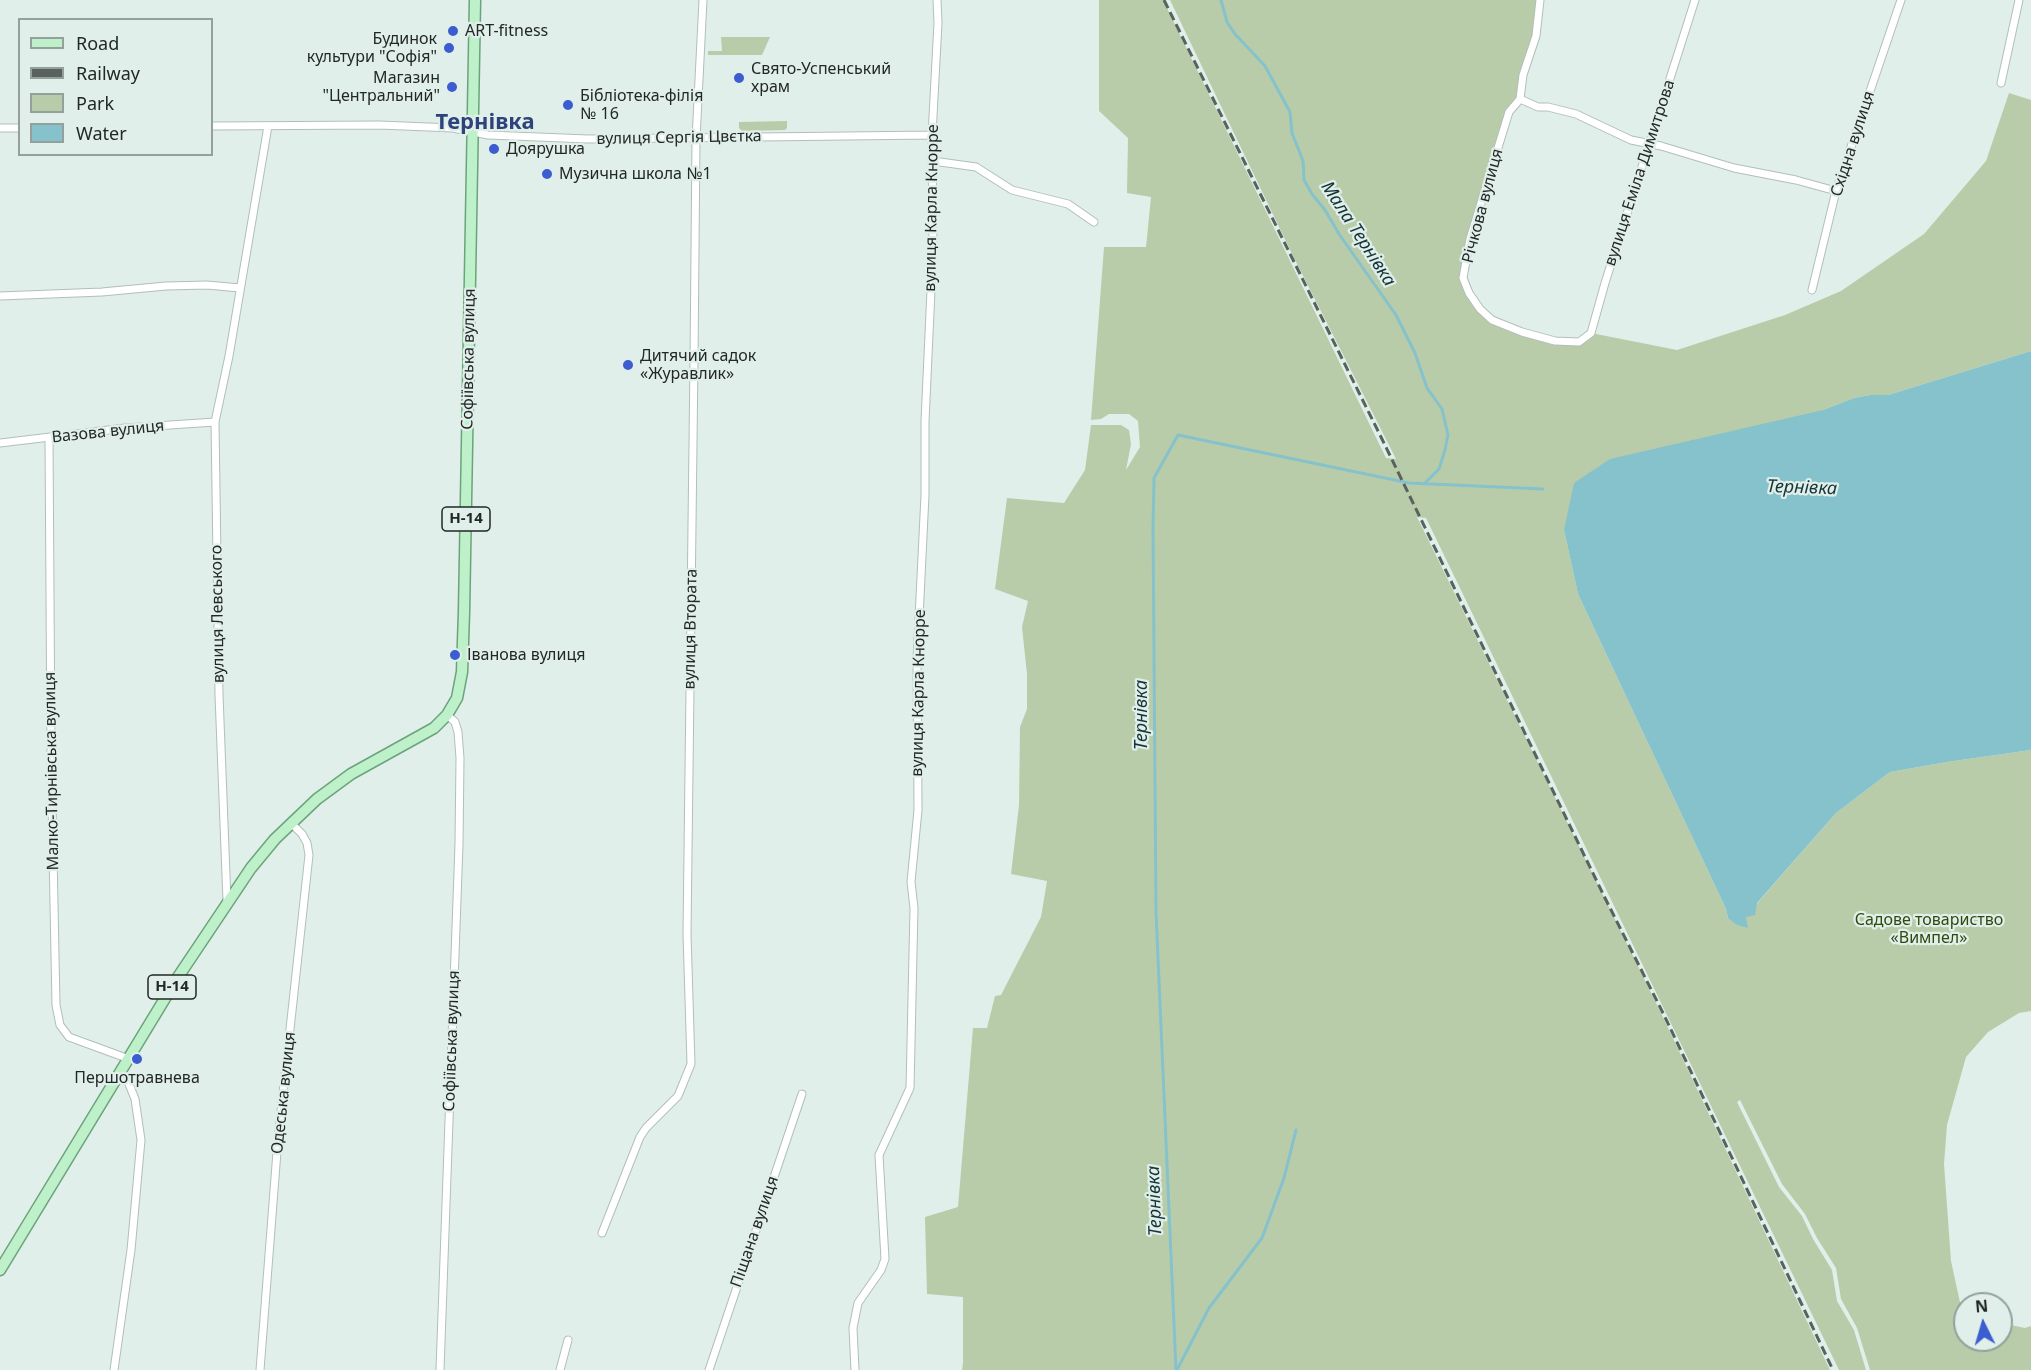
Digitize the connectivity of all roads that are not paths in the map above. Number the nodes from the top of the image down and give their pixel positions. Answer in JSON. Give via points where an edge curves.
{"nodes":[{"id":1,"x":475,"y":0,"type":"edge"},
{"id":2,"x":703,"y":0,"type":"edge"},
{"id":3,"x":937,"y":0,"type":"edge"},
{"id":4,"x":1540,"y":0,"type":"edge"},
{"id":5,"x":1695,"y":0,"type":"edge"},
{"id":6,"x":1901,"y":0,"type":"edge"},
{"id":7,"x":2019,"y":0,"type":"edge"},
{"id":8,"x":2001,"y":83,"type":"dead end"},
{"id":9,"x":1520,"y":99,"type":"junction"},
{"id":10,"x":213,"y":126,"type":"edge"},
{"id":11,"x":268,"y":126,"type":"junction"},
{"id":12,"x":0,"y":128,"type":"edge"},
{"id":13,"x":18,"y":128,"type":"edge"},
{"id":14,"x":473,"y":132,"type":"junction"},
{"id":15,"x":933,"y":135,"type":"junction"},
{"id":16,"x":696,"y":139,"type":"junction"},
{"id":17,"x":1650,"y":144,"type":"junction"},
{"id":18,"x":933,"y":161,"type":"junction"},
{"id":19,"x":1836,"y":191,"type":"junction"},
{"id":20,"x":1094,"y":222,"type":"dead end"},
{"id":21,"x":240,"y":288,"type":"junction"},
{"id":22,"x":1812,"y":290,"type":"dead end"},
{"id":23,"x":0,"y":296,"type":"edge"},
{"id":24,"x":1579,"y":342,"type":"joint"},
{"id":25,"x":215,"y":422,"type":"junction"},
{"id":26,"x":49,"y":438,"type":"junction"},
{"id":27,"x":0,"y":443,"type":"edge"},
{"id":28,"x":447,"y":714,"type":"junction"},
{"id":29,"x":291,"y":823,"type":"junction"},
{"id":30,"x":227,"y":901,"type":"junction"},
{"id":31,"x":129,"y":1059,"type":"junction"},
{"id":32,"x":123,"y":1077,"type":"junction"},
{"id":33,"x":801,"y":1094,"type":"dead end"},
{"id":34,"x":602,"y":1233,"type":"dead end"},
{"id":35,"x":0,"y":1270,"type":"edge"},
{"id":36,"x":568,"y":1340,"type":"dead end"},
{"id":37,"x":114,"y":1370,"type":"edge"},
{"id":38,"x":260,"y":1370,"type":"edge"},
{"id":39,"x":440,"y":1370,"type":"edge"},
{"id":40,"x":560,"y":1370,"type":"edge"},
{"id":41,"x":709,"y":1370,"type":"edge"},
{"id":42,"x":855,"y":1370,"type":"edge"}],
"edges":[{"from":1,"to":14,"type":"main road","name":"Софіївська вулиця","number":"Н-14"},
{"from":2,"to":16,"type":"street","name":"вулиця Втората"},
{"from":3,"to":15,"type":"street","name":"вулиця Карла Кнорре"},
{"from":4,"to":9,"type":"street","name":"Річкова вулиця","via":[[1536,36]]},
{"from":5,"to":17,"type":"street","name":"вулиця Еміла Димитрова"},
{"from":6,"to":19,"type":"street","name":"Східна вулиця"},
{"from":7,"to":8,"type":"street"},
{"from":9,"to":17,"type":"street","via":[[1538,107],[1576,114],[1606,130]]},
{"from":9,"to":24,"type":"street","name":"Річкова вулиця","via":[[1509,112],[1470,239],[1463,278],[1480,309],[1492,320],[1555,341]]},
{"from":10,"to":11,"type":"street","name":"вулиця Сергія Цвєтка"},
{"from":11,"to":14,"type":"street","name":"вулиця Сергія Цвєтка","via":[[379,125]]},
{"from":11,"to":21,"type":"street","name":"вулиця Левського"},
{"from":12,"to":13,"type":"street"},
{"from":14,"to":16,"type":"street","name":"вулиця Сергія Цвєтка","via":[[588,139]]},
{"from":14,"to":28,"type":"main road","name":"Софіївська вулиця","number":"Н-14","via":[[465,612],[460,687]]},
{"from":15,"to":16,"type":"street","name":"вулиця Сергія Цвєтка"},
{"from":15,"to":18,"type":"street","name":"вулиця Карла Кнорре"},
{"from":16,"to":34,"type":"street","name":"вулиця Втората","via":[[687,934],[691,1064],[678,1096],[640,1137]]},
{"from":17,"to":19,"type":"street"},
{"from":17,"to":24,"type":"street","name":"вулиця Еміла Димитрова","via":[[1591,333]]},
{"from":18,"to":20,"type":"street","via":[[976,167],[1012,190],[1068,204]]},
{"from":18,"to":42,"type":"street","name":"вулиця Карла Кнорре","via":[[917,659],[918,810],[911,882],[914,908],[910,1088],[879,1155],[885,1259],[858,1303],[853,1328]]},
{"from":19,"to":22,"type":"street","name":"Східна вулиця"},
{"from":21,"to":23,"type":"street","via":[[165,286]]},
{"from":21,"to":25,"type":"street","name":"вулиця Левського"},
{"from":25,"to":26,"type":"street","name":"Вазова вулиця"},
{"from":25,"to":30,"type":"street","name":"вулиця Левського"},
{"from":26,"to":27,"type":"street","name":"Вазова вулиця"},
{"from":26,"to":31,"type":"street","name":"Малко-Тирнівська вулиця","via":[[56,1005],[60,1025],[69,1036]]},
{"from":28,"to":29,"type":"main road","name":"Софіївська вулиця","number":"Н-14","via":[[425,734],[339,782]]},
{"from":28,"to":39,"type":"street","name":"Софіївська вулиця","via":[[458,732],[460,758]]},
{"from":29,"to":30,"type":"main road","name":"Софіївська вулиця","number":"Н-14"},
{"from":29,"to":38,"type":"street","name":"Одеська вулиця","via":[[302,834],[309,855],[278,1139]]},
{"from":30,"to":31,"type":"main road","number":"Н-14"},
{"from":31,"to":32,"type":"main road","number":"Н-14"},
{"from":32,"to":35,"type":"main road","number":"Н-14"},
{"from":32,"to":37,"type":"street","via":[[135,1099],[141,1140]]},
{"from":33,"to":41,"type":"street","name":"Піщана вулиця"},
{"from":36,"to":40,"type":"street"}]}
